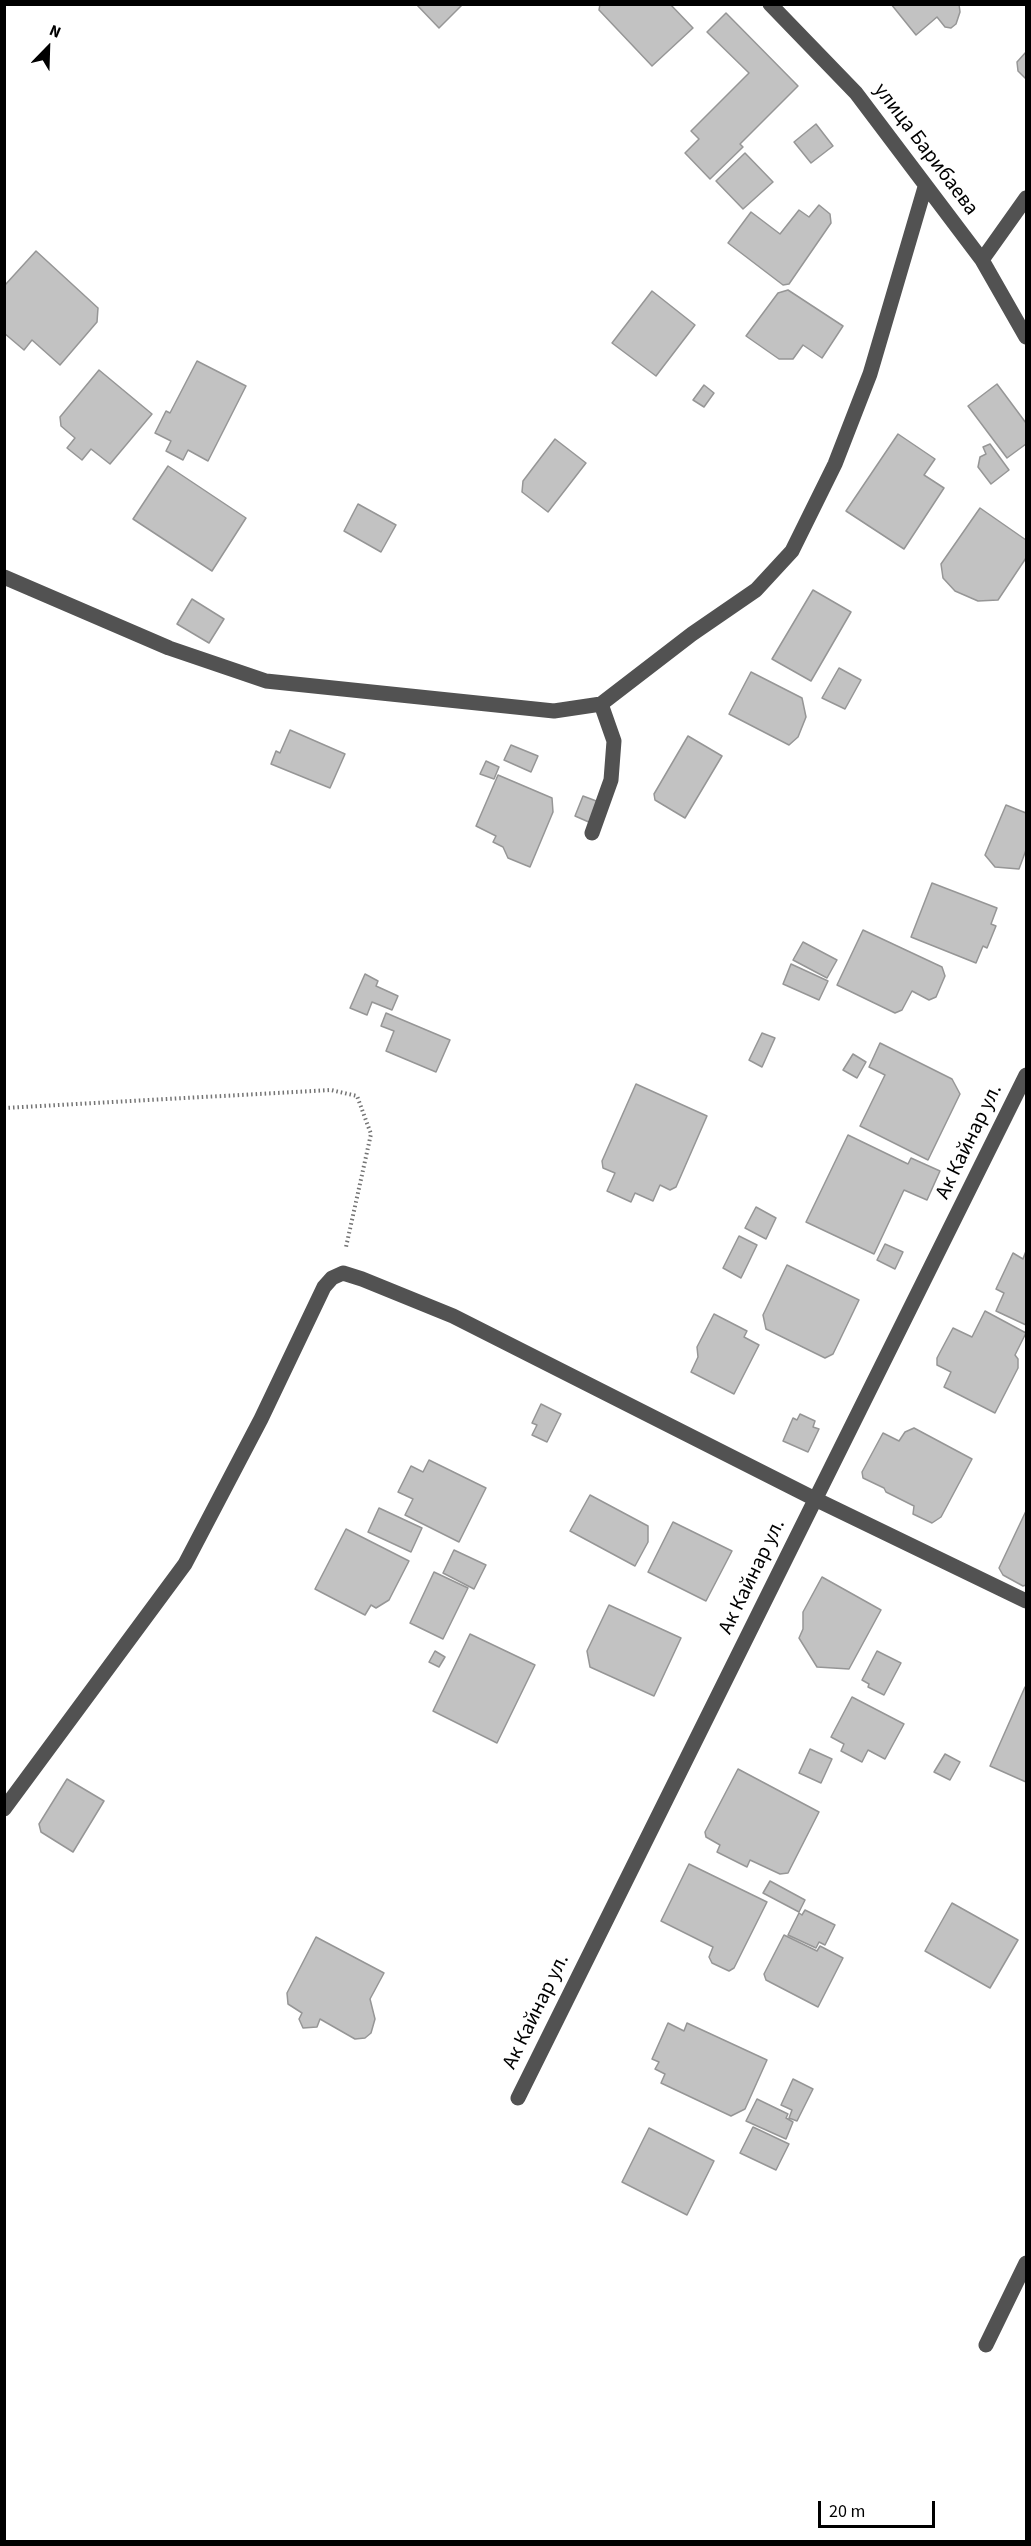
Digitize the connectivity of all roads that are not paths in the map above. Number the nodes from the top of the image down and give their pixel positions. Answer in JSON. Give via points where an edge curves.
{"nodes":[{"id":1,"x":770,"y":4,"type":"edge"},
{"id":2,"x":925,"y":187,"type":"junction"},
{"id":3,"x":1026,"y":198,"type":"edge"},
{"id":4,"x":982,"y":260,"type":"junction"},
{"id":5,"x":1026,"y":337,"type":"edge"},
{"id":6,"x":4,"y":577,"type":"edge"},
{"id":7,"x":601,"y":704,"type":"junction"},
{"id":8,"x":592,"y":833,"type":"dead end"},
{"id":9,"x":1026,"y":1075,"type":"edge"},
{"id":10,"x":815,"y":1499,"type":"junction"},
{"id":11,"x":1026,"y":1601,"type":"edge"},
{"id":12,"x":4,"y":1809,"type":"edge"},
{"id":13,"x":518,"y":2098,"type":"dead end"},
{"id":14,"x":1026,"y":2263,"type":"edge"},
{"id":15,"x":986,"y":2345,"type":"dead end"}],
"edges":[{"from":1,"to":2,"type":"street","name":"улица Барибаева","via":[[856,93]]},
{"from":2,"to":4,"type":"street","name":"улица Барибаева"},
{"from":2,"to":7,"type":"street","via":[[870,374],[835,464],[792,551],[756,590]]},
{"from":3,"to":4,"type":"street"},
{"from":4,"to":5,"type":"street","name":"улица Барибаева"},
{"from":6,"to":7,"type":"street","via":[[169,648],[267,681],[554,711]]},
{"from":7,"to":8,"type":"street","via":[[614,741],[611,780]]},
{"from":9,"to":10,"type":"street","name":"Ак Кайнар ул."},
{"from":10,"to":11,"type":"street"},
{"from":10,"to":12,"type":"street","via":[[453,1316],[343,1273],[324,1287],[261,1419],[185,1563]]},
{"from":10,"to":13,"type":"street","name":"Ак Кайнар ул."},
{"from":14,"to":15,"type":"street"}]}
